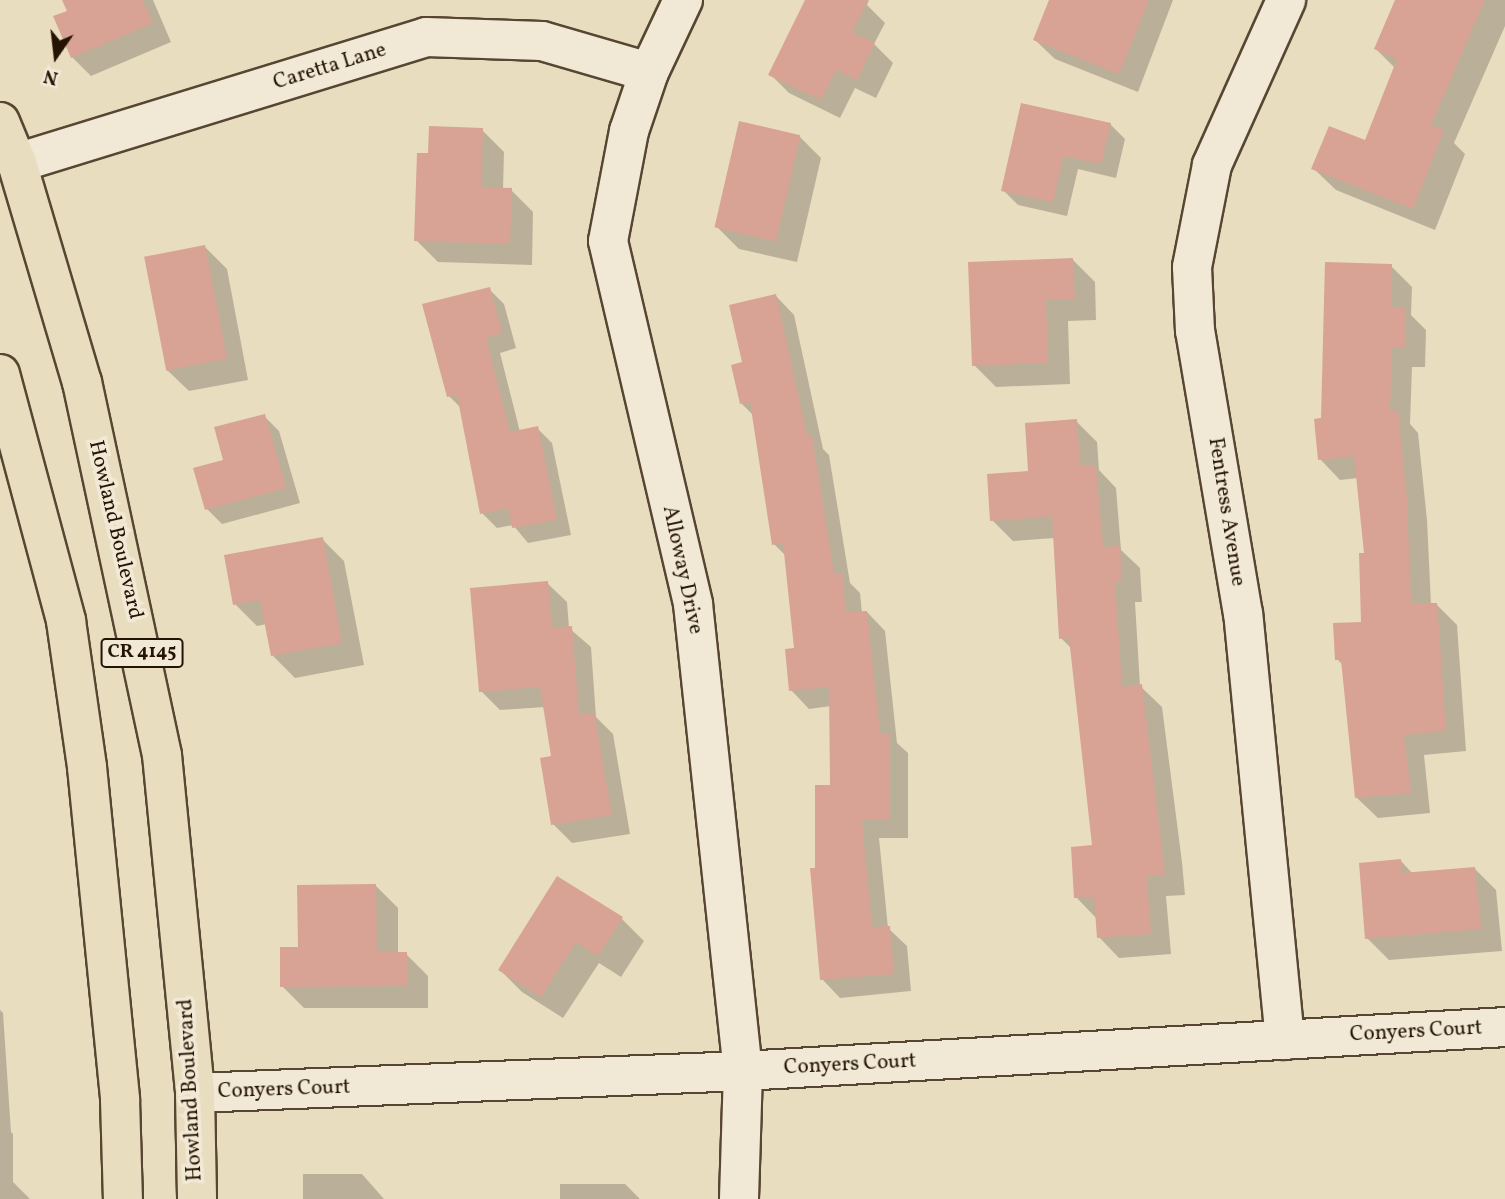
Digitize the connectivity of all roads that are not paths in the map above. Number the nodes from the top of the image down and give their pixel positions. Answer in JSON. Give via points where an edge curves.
{"nodes":[{"id":1,"x":682,"y":0,"type":"edge"},
{"id":2,"x":1286,"y":0,"type":"edge"},
{"id":3,"x":649,"y":72,"type":"junction"},
{"id":4,"x":0,"y":122,"type":"edge"},
{"id":5,"x":17,"y":163,"type":"junction"},
{"id":6,"x":0,"y":374,"type":"edge"},
{"id":7,"x":1505,"y":1027,"type":"edge"},
{"id":8,"x":1285,"y":1040,"type":"junction"},
{"id":9,"x":743,"y":1071,"type":"junction"},
{"id":10,"x":195,"y":1093,"type":"junction"},
{"id":11,"x":123,"y":1199,"type":"edge"},
{"id":12,"x":197,"y":1199,"type":"edge"},
{"id":13,"x":739,"y":1199,"type":"edge"}],
"edges":[{"from":1,"to":3,"type":"street","name":"Alloway Drive"},
{"from":2,"to":8,"type":"street","name":"Fentress Avenue","via":[[1212,165],[1192,267],[1195,331],[1243,614]]},
{"from":3,"to":5,"type":"street","name":"Caretta Lane","via":[[542,41],[426,37]]},
{"from":3,"to":9,"type":"street","name":"Alloway Drive","via":[[629,131],[608,242],[693,604]]},
{"from":4,"to":5,"type":"main road","name":"Howland Boulevard","number":"CR 4145"},
{"from":5,"to":10,"type":"main road","name":"Howland Boulevard","number":"CR 4145","via":[[82,382],[162,755]]},
{"from":6,"to":11,"type":"main road","number":"CR 4145","via":[[66,621],[87,767],[120,1100]]},
{"from":7,"to":8,"type":"street","name":"Conyers Court"},
{"from":8,"to":9,"type":"street","name":"Conyers Court"},
{"from":9,"to":10,"type":"street","name":"Conyers Court"},
{"from":9,"to":13,"type":"street","name":"Alloway Drive"},
{"from":10,"to":12,"type":"main road","name":"Howland Boulevard","number":"CR 4145"}]}
